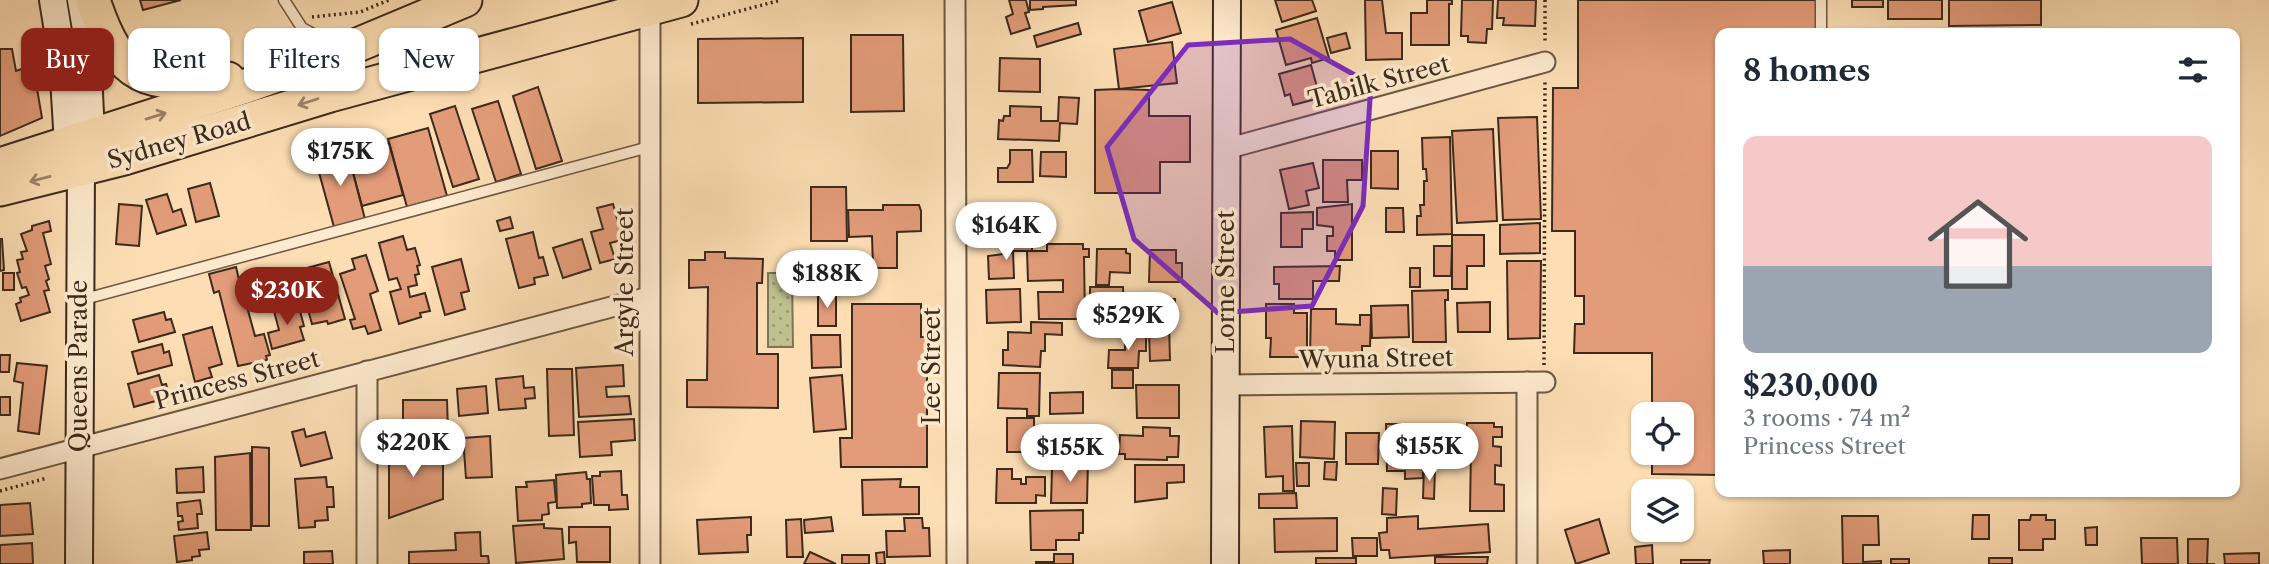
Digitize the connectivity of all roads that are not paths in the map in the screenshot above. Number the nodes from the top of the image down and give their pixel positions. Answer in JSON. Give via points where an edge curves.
{"nodes":[{"id":1,"x":53,"y":0,"type":"edge"},
{"id":2,"x":80,"y":0,"type":"edge"},
{"id":3,"x":93,"y":0,"type":"edge"},
{"id":4,"x":284,"y":0,"type":"edge"},
{"id":5,"x":465,"y":0,"type":"edge"},
{"id":6,"x":955,"y":0,"type":"edge"},
{"id":7,"x":1227,"y":0,"type":"edge"},
{"id":8,"x":1821,"y":0,"type":"edge"},
{"id":9,"x":661,"y":3,"type":"edge"},
{"id":10,"x":304,"y":28,"type":"edge"},
{"id":11,"x":1821,"y":28,"type":"edge"},
{"id":12,"x":365,"y":42,"type":"edge"},
{"id":13,"x":1545,"y":62,"type":"road end"},
{"id":14,"x":244,"y":70,"type":"edge"},
{"id":15,"x":244,"y":77,"type":"edge"},
{"id":16,"x":649,"y":147,"type":"junction"},
{"id":17,"x":80,"y":149,"type":"junction"},
{"id":18,"x":1226,"y":149,"type":"junction"},
{"id":19,"x":0,"y":165,"type":"edge"},
{"id":20,"x":0,"y":189,"type":"edge"},
{"id":21,"x":649,"y":297,"type":"junction"},
{"id":22,"x":79,"y":300,"type":"junction"},
{"id":23,"x":367,"y":371,"type":"junction"},
{"id":24,"x":1226,"y":385,"type":"junction"},
{"id":25,"x":79,"y":448,"type":"junction"},
{"id":26,"x":0,"y":469,"type":"edge"},
{"id":27,"x":79,"y":564,"type":"edge"},
{"id":28,"x":367,"y":564,"type":"edge"},
{"id":29,"x":650,"y":564,"type":"edge"},
{"id":30,"x":957,"y":564,"type":"edge"},
{"id":31,"x":1225,"y":564,"type":"edge"},
{"id":32,"x":1527,"y":564,"type":"edge"}],
"edges":[{"from":1,"to":17,"type":"street"},
{"from":2,"to":17,"type":"street","via":[[86,29]]},
{"from":3,"to":14,"type":"highway","via":[[114,52],[154,79],[195,82]]},
{"from":4,"to":10,"type":"lane"},
{"from":5,"to":12,"type":"highway","name":"Sydney Road"},
{"from":6,"to":30,"type":"street","name":"Lee Street"},
{"from":7,"to":18,"type":"street","name":"Lorne Street"},
{"from":8,"to":11,"type":"lane"},
{"from":9,"to":16,"type":"street","name":"Argyle Street"},
{"from":9,"to":17,"type":"highway","name":"Sydney Road","one_way":true,"via":[[330,95],[185,141]]},
{"from":13,"to":18,"type":"street","name":"Tabilk Street"},
{"from":17,"to":15,"type":"highway","name":"Sydney Road","one_way":true},
{"from":16,"to":21,"type":"street","name":"Argyle Street"},
{"from":16,"to":22,"type":"lane"},
{"from":17,"to":19,"type":"highway","name":"Sydney Road"},
{"from":17,"to":20,"type":"highway","name":"Sydney Road","one_way":true},
{"from":17,"to":22,"type":"street","name":"Queens Parade"},
{"from":18,"to":24,"type":"street","name":"Lorne Street"},
{"from":21,"to":23,"type":"street","name":"Princess Street"},
{"from":21,"to":29,"type":"street","name":"Argyle Street"},
{"from":22,"to":25,"type":"street","name":"Queens Parade"},
{"from":23,"to":25,"type":"street","name":"Princess Street"},
{"from":23,"to":28,"type":"street"},
{"from":24,"to":31,"type":"street","name":"Lorne Street"},
{"from":24,"to":32,"type":"street","name":"Wyuna Street","via":[[1536,382]]},
{"from":25,"to":26,"type":"street","name":"Princess Street"},
{"from":25,"to":27,"type":"street","name":"Queens Parade"}]}
